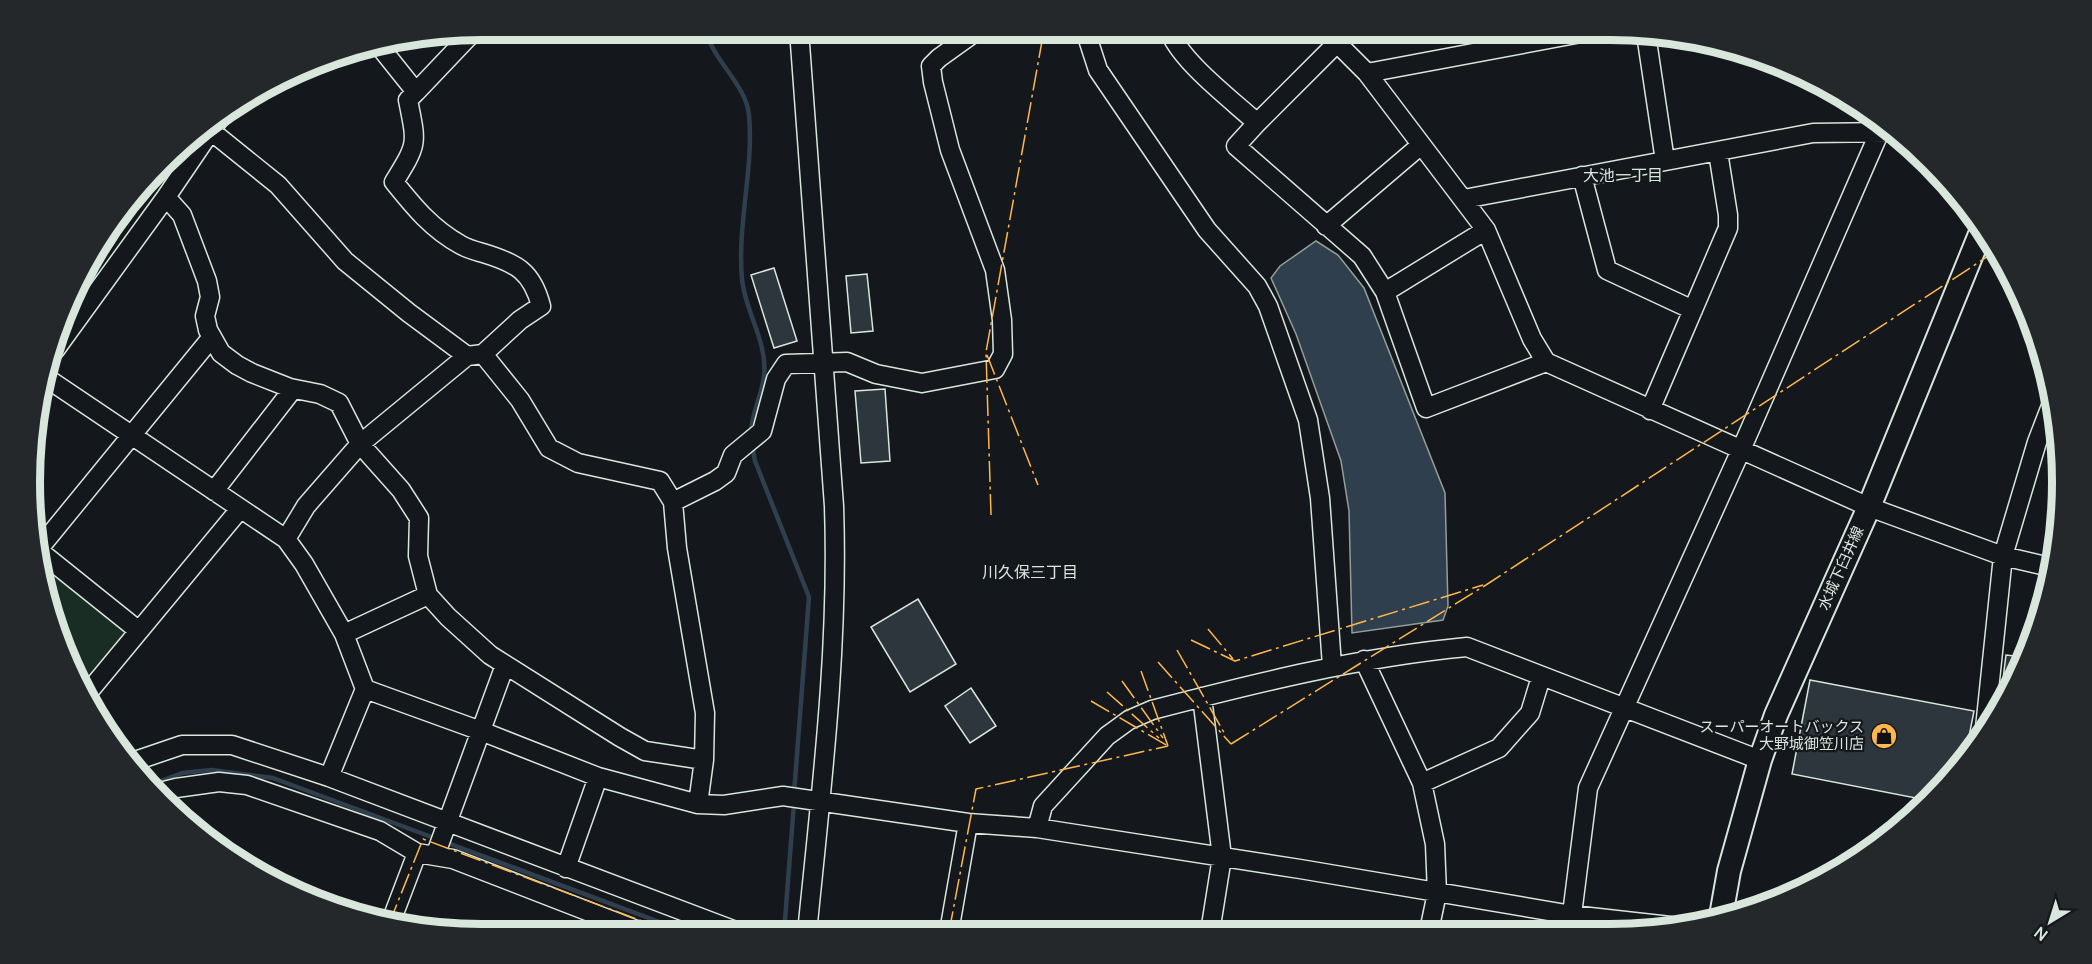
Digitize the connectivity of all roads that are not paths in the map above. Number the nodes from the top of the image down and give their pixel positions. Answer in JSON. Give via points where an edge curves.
{"nodes":[{"id":1,"x":800,"y":40,"type":"edge"},
{"id":2,"x":964,"y":40,"type":"edge"},
{"id":3,"x":1088,"y":40,"type":"edge"},
{"id":4,"x":1173,"y":40,"type":"edge"},
{"id":5,"x":1334,"y":40,"type":"edge"},
{"id":6,"x":1543,"y":40,"type":"edge"},
{"id":7,"x":465,"y":41,"type":"edge"},
{"id":8,"x":1647,"y":42,"type":"edge"},
{"id":9,"x":1337,"y":43,"type":"junction"},
{"id":10,"x":384,"y":52,"type":"edge"},
{"id":11,"x":1366,"y":73,"type":"junction"},
{"id":12,"x":416,"y":92,"type":"junction"},
{"id":13,"x":1257,"y":123,"type":"junction"},
{"id":14,"x":220,"y":127,"type":"edge"},
{"id":15,"x":1876,"y":130,"type":"edge"},
{"id":16,"x":1882,"y":135,"type":"edge"},
{"id":17,"x":1421,"y":145,"type":"junction"},
{"id":18,"x":1718,"y":152,"type":"junction"},
{"id":19,"x":183,"y":158,"type":"edge"},
{"id":20,"x":1665,"y":160,"type":"junction"},
{"id":21,"x":1582,"y":176,"type":"junction"},
{"id":22,"x":166,"y":197,"type":"junction"},
{"id":23,"x":1464,"y":199,"type":"junction"},
{"id":24,"x":1326,"y":226,"type":"junction"},
{"id":25,"x":1486,"y":230,"type":"junction"},
{"id":26,"x":1978,"y":239,"type":"edge"},
{"id":27,"x":1385,"y":292,"type":"junction"},
{"id":28,"x":1693,"y":310,"type":"junction"},
{"id":29,"x":66,"y":335,"type":"edge"},
{"id":30,"x":212,"y":337,"type":"junction"},
{"id":31,"x":475,"y":355,"type":"junction"},
{"id":32,"x":824,"y":362,"type":"junction"},
{"id":33,"x":1546,"y":362,"type":"junction"},
{"id":34,"x":52,"y":382,"type":"edge"},
{"id":35,"x":293,"y":388,"type":"junction"},
{"id":36,"x":1650,"y":410,"type":"junction"},
{"id":37,"x":2047,"y":417,"type":"edge"},
{"id":38,"x":132,"y":435,"type":"junction"},
{"id":39,"x":360,"y":444,"type":"junction"},
{"id":40,"x":1741,"y":450,"type":"junction"},
{"id":41,"x":214,"y":491,"type":"junction"},
{"id":42,"x":673,"y":502,"type":"junction"},
{"id":43,"x":1869,"y":507,"type":"junction"},
{"id":44,"x":240,"y":508,"type":"junction"},
{"id":45,"x":286,"y":539,"type":"junction"},
{"id":46,"x":44,"y":542,"type":"edge"},
{"id":47,"x":2003,"y":556,"type":"junction"},
{"id":48,"x":47,"y":559,"type":"edge"},
{"id":49,"x":2043,"y":566,"type":"edge"},
{"id":50,"x":428,"y":596,"type":"junction"},
{"id":51,"x":139,"y":631,"type":"junction"},
{"id":52,"x":344,"y":634,"type":"junction"},
{"id":53,"x":1365,"y":660,"type":"junction"},
{"id":54,"x":505,"y":665,"type":"junction"},
{"id":55,"x":1332,"y":666,"type":"junction"},
{"id":56,"x":1541,"y":677,"type":"junction"},
{"id":57,"x":92,"y":688,"type":"edge"},
{"id":58,"x":365,"y":689,"type":"junction"},
{"id":59,"x":1202,"y":697,"type":"junction"},
{"id":60,"x":1625,"y":707,"type":"junction"},
{"id":61,"x":1987,"y":711,"type":"edge"},
{"id":62,"x":481,"y":731,"type":"junction"},
{"id":63,"x":139,"y":760,"type":"edge"},
{"id":64,"x":704,"y":760,"type":"junction"},
{"id":65,"x":1760,"y":760,"type":"junction"},
{"id":66,"x":329,"y":777,"type":"junction"},
{"id":67,"x":598,"y":777,"type":"junction"},
{"id":68,"x":1422,"y":783,"type":"junction"},
{"id":69,"x":167,"y":790,"type":"edge"},
{"id":70,"x":812,"y":800,"type":"junction"},
{"id":71,"x":698,"y":804,"type":"junction"},
{"id":72,"x":447,"y":823,"type":"junction"},
{"id":73,"x":968,"y":823,"type":"junction"},
{"id":74,"x":1037,"y":828,"type":"junction"},
{"id":75,"x":426,"y":854,"type":"junction"},
{"id":76,"x":1221,"y":857,"type":"junction"},
{"id":77,"x":566,"y":868,"type":"junction"},
{"id":78,"x":1437,"y":893,"type":"junction"},
{"id":79,"x":1722,"y":908,"type":"edge"},
{"id":80,"x":395,"y":915,"type":"edge"},
{"id":81,"x":1571,"y":923,"type":"edge"},
{"id":82,"x":621,"y":924,"type":"edge"},
{"id":83,"x":717,"y":924,"type":"edge"},
{"id":84,"x":807,"y":924,"type":"edge"},
{"id":85,"x":950,"y":924,"type":"edge"},
{"id":86,"x":1211,"y":924,"type":"edge"},
{"id":87,"x":1430,"y":924,"type":"edge"},
{"id":88,"x":1598,"y":924,"type":"edge"}],
"edges":[{"from":1,"to":32,"type":"street"},
{"from":2,"to":32,"type":"street","via":[[931,66],[933,82],[950,150],[995,270],[1004,354],[995,369],[922,383],[876,374],[847,362]]},
{"from":3,"to":55,"type":"street","via":[[1098,70],[1207,230],[1257,285],[1268,306],[1308,420],[1320,498]]},
{"from":4,"to":13,"type":"street","via":[[1194,65]]},
{"from":5,"to":9,"type":"street"},
{"from":6,"to":11,"type":"street"},
{"from":7,"to":12,"type":"street"},
{"from":8,"to":20,"type":"street"},
{"from":9,"to":11,"type":"street"},
{"from":9,"to":13,"type":"street"},
{"from":10,"to":12,"type":"street"},
{"from":11,"to":17,"type":"street"},
{"from":12,"to":31,"type":"street","via":[[408,100],[415,135],[413,152],[394,182],[422,218],[462,246],[508,261],[524,271],[541,306]]},
{"from":13,"to":24,"type":"street","via":[[1236,146]]},
{"from":14,"to":31,"type":"street","via":[[345,261],[409,313]]},
{"from":15,"to":18,"type":"street","via":[[1813,133]]},
{"from":16,"to":40,"type":"street"},
{"from":17,"to":23,"type":"street"},
{"from":17,"to":24,"type":"street"},
{"from":18,"to":20,"type":"street"},
{"from":18,"to":28,"type":"street","via":[[1728,228]]},
{"from":19,"to":22,"type":"street"},
{"from":20,"to":21,"type":"street"},
{"from":21,"to":23,"type":"street"},
{"from":21,"to":28,"type":"street","via":[[1607,270]]},
{"from":22,"to":29,"type":"street"},
{"from":22,"to":30,"type":"street","via":[[182,215],[207,281],[210,297],[205,316]]},
{"from":23,"to":25,"type":"street"},
{"from":24,"to":27,"type":"street","via":[[1362,256]]},
{"from":25,"to":27,"type":"street"},
{"from":25,"to":33,"type":"street","via":[[1532,339]]},
{"from":26,"to":43,"type":"main road","name":"水城下臼井線"},
{"from":27,"to":33,"type":"street","via":[[1426,408]]},
{"from":28,"to":36,"type":"street"},
{"from":30,"to":35,"type":"street","via":[[221,353],[237,365]]},
{"from":30,"to":38,"type":"street"},
{"from":31,"to":39,"type":"street"},
{"from":31,"to":42,"type":"street","via":[[520,400],[549,448],[578,463],[660,481]]},
{"from":32,"to":42,"type":"street","via":[[786,364],[776,380],[762,431],[733,455],[726,473]]},
{"from":32,"to":70,"type":"street","via":[[836,572]]},
{"from":33,"to":36,"type":"street"},
{"from":34,"to":38,"type":"street"},
{"from":35,"to":39,"type":"street","via":[[339,403]]},
{"from":35,"to":41,"type":"street"},
{"from":36,"to":40,"type":"street"},
{"from":37,"to":47,"type":"street"},
{"from":38,"to":41,"type":"street"},
{"from":38,"to":46,"type":"street"},
{"from":39,"to":45,"type":"street","via":[[306,506]]},
{"from":39,"to":50,"type":"street","via":[[401,490],[419,518],[418,556]]},
{"from":40,"to":43,"type":"street"},
{"from":40,"to":60,"type":"street"},
{"from":41,"to":44,"type":"street"},
{"from":42,"to":64,"type":"street","via":[[705,713]]},
{"from":43,"to":47,"type":"street"},
{"from":43,"to":65,"type":"main road","name":"水城下臼井線","via":[[1776,715]]},
{"from":44,"to":45,"type":"street"},
{"from":44,"to":51,"type":"street"},
{"from":45,"to":52,"type":"street"},
{"from":47,"to":49,"type":"street"},
{"from":47,"to":61,"type":"street"},
{"from":48,"to":51,"type":"street"},
{"from":50,"to":52,"type":"street"},
{"from":50,"to":54,"type":"street"},
{"from":51,"to":57,"type":"street"},
{"from":52,"to":58,"type":"street"},
{"from":53,"to":55,"type":"street"},
{"from":53,"to":56,"type":"street","via":[[1467,647]]},
{"from":53,"to":68,"type":"street"},
{"from":54,"to":62,"type":"street"},
{"from":54,"to":64,"type":"street","via":[[645,751]]},
{"from":55,"to":59,"type":"street"},
{"from":56,"to":60,"type":"street"},
{"from":56,"to":68,"type":"street","via":[[1530,713],[1499,748]]},
{"from":58,"to":62,"type":"street"},
{"from":58,"to":66,"type":"street"},
{"from":59,"to":74,"type":"street","via":[[1129,720],[1107,736],[1043,806]]},
{"from":59,"to":76,"type":"street"},
{"from":60,"to":65,"type":"street"},
{"from":60,"to":81,"type":"street","via":[[1588,788]]},
{"from":62,"to":67,"type":"street"},
{"from":62,"to":72,"type":"street"},
{"from":63,"to":66,"type":"street","via":[[182,745],[232,745]]},
{"from":64,"to":71,"type":"street"},
{"from":65,"to":79,"type":"main road","name":"水城下臼井線"},
{"from":66,"to":72,"type":"street"},
{"from":67,"to":71,"type":"street"},
{"from":67,"to":77,"type":"street"},
{"from":68,"to":78,"type":"street","via":[[1435,844]]},
{"from":69,"to":75,"type":"street","via":[[219,782],[247,785],[380,831]]},
{"from":70,"to":71,"type":"street","via":[[783,796],[724,805]]},
{"from":70,"to":73,"type":"street"},
{"from":70,"to":84,"type":"street"},
{"from":72,"to":75,"type":"street"},
{"from":72,"to":77,"type":"street"},
{"from":73,"to":74,"type":"street"},
{"from":73,"to":85,"type":"street"},
{"from":74,"to":76,"type":"street"},
{"from":75,"to":80,"type":"street"},
{"from":75,"to":82,"type":"street","via":[[453,859]]},
{"from":76,"to":78,"type":"street"},
{"from":76,"to":86,"type":"street"},
{"from":77,"to":83,"type":"street"},
{"from":78,"to":81,"type":"street"},
{"from":78,"to":87,"type":"street"},
{"from":81,"to":88,"type":"street"}]}
